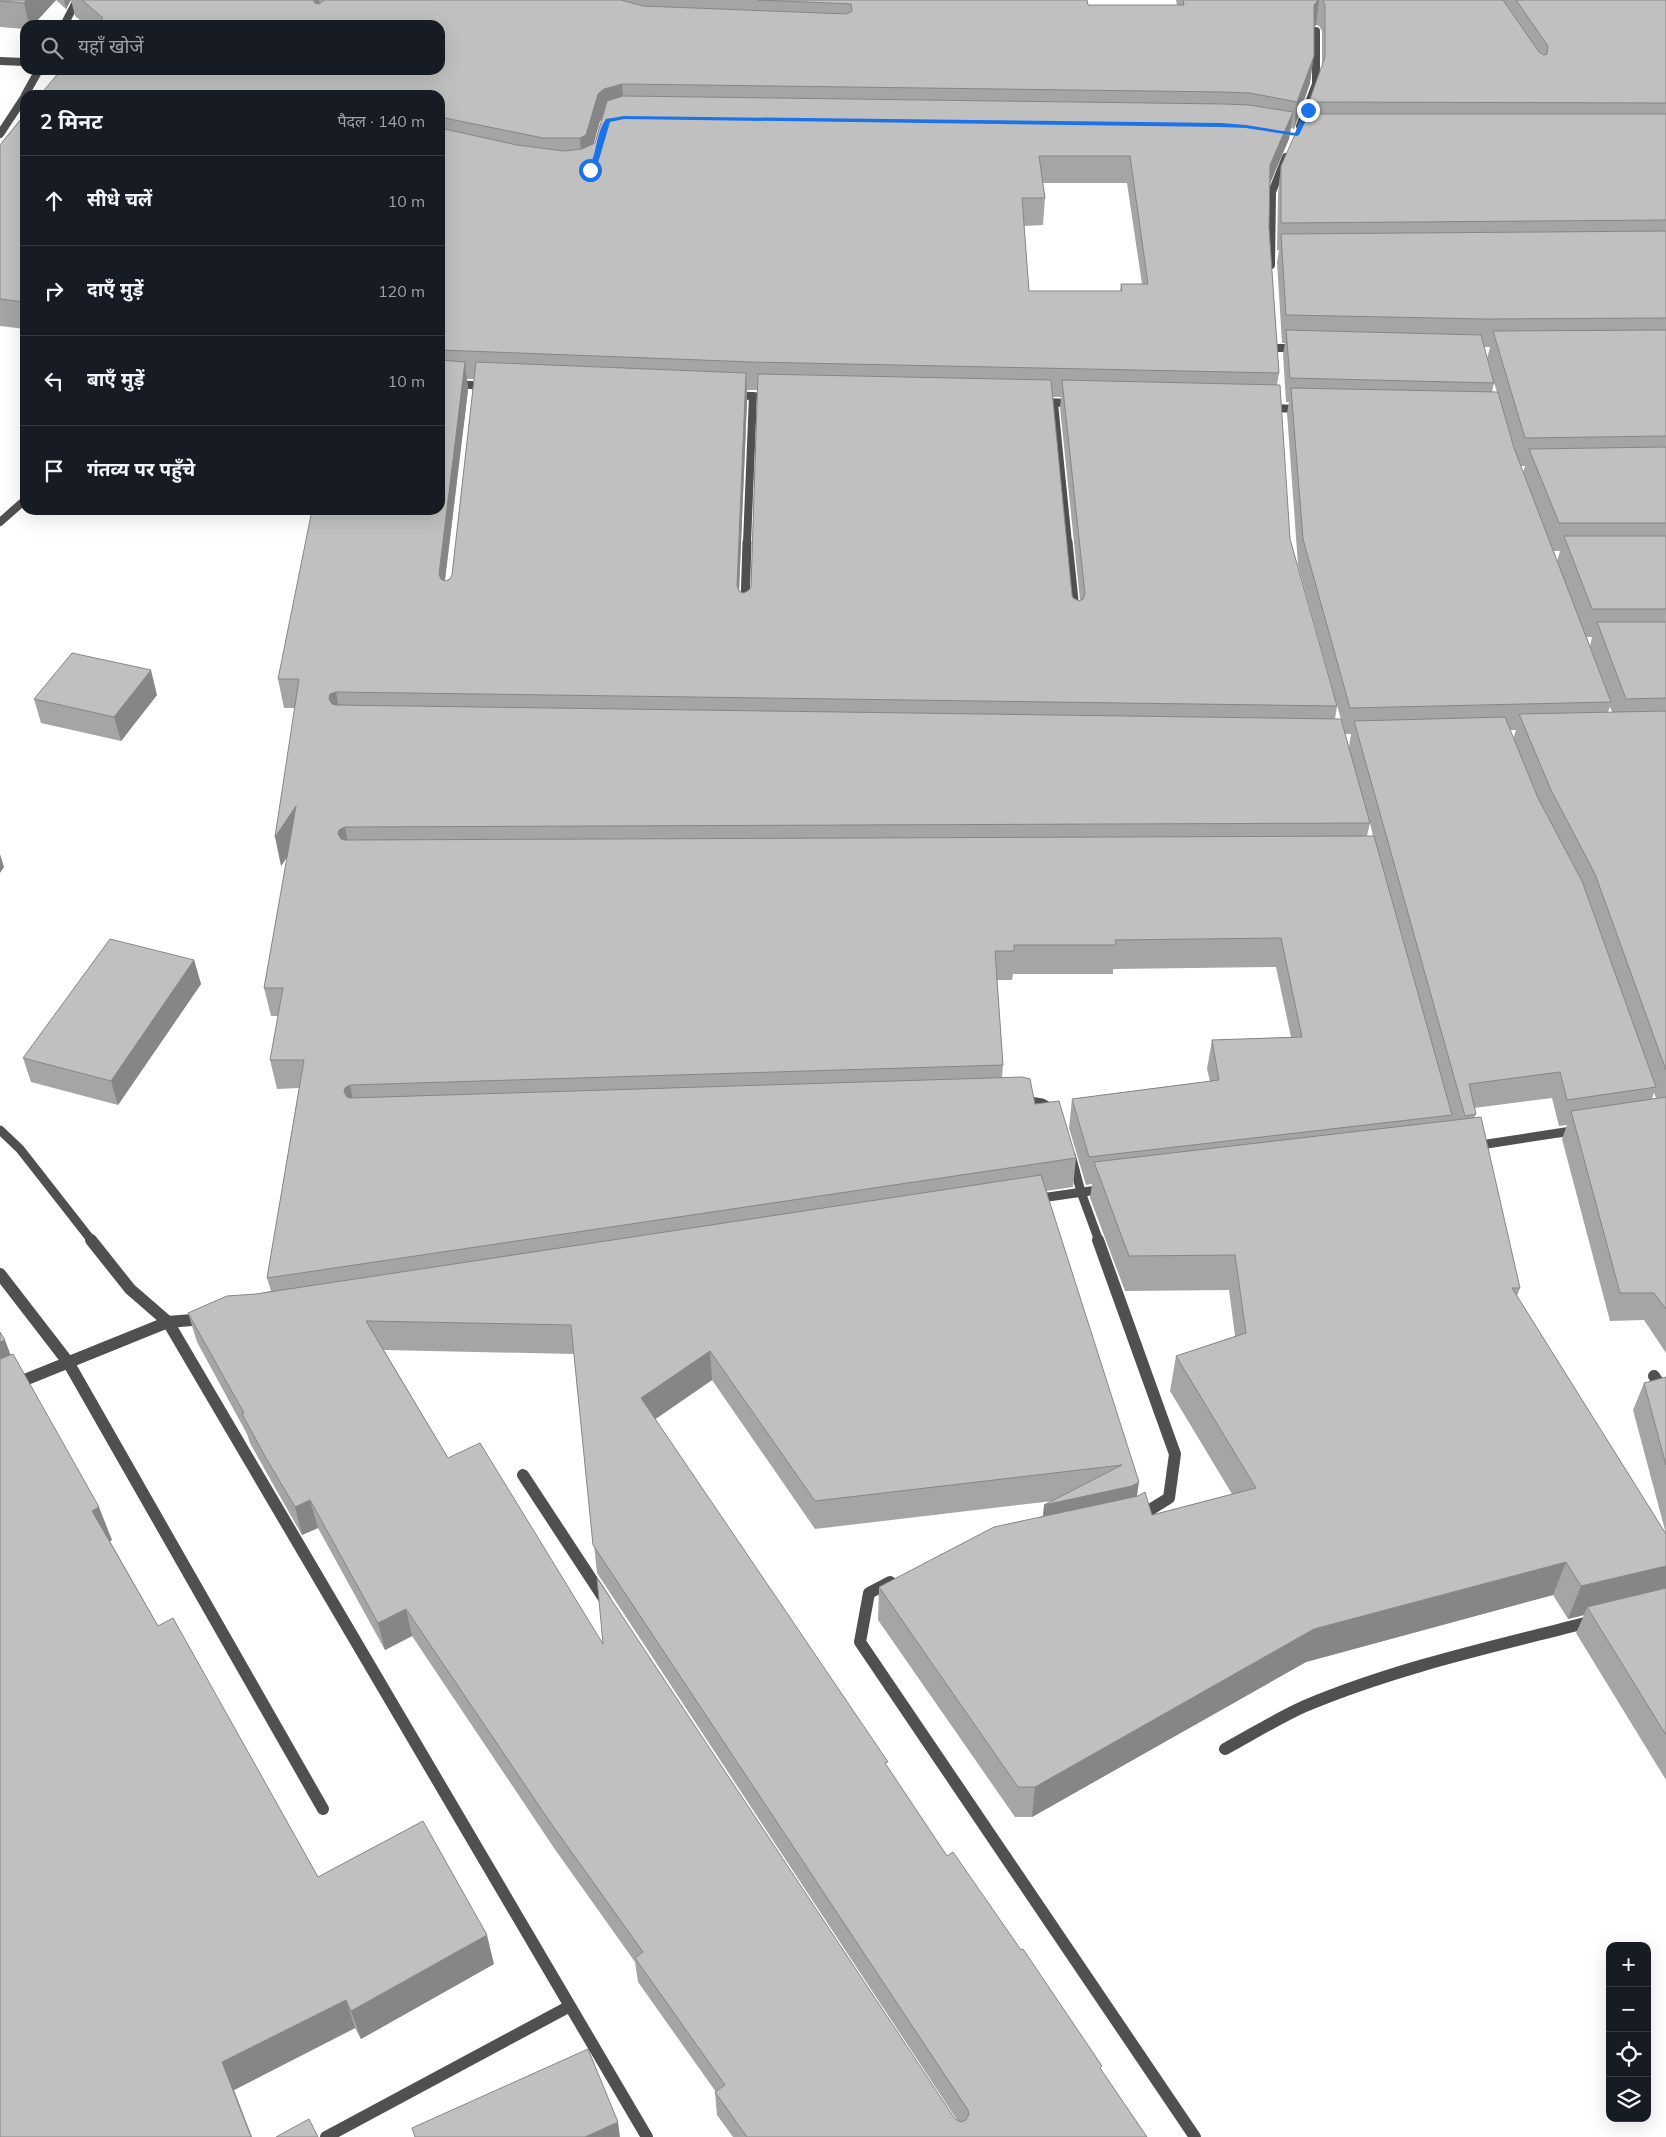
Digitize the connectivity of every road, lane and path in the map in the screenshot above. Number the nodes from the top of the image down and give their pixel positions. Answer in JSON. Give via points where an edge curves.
{"nodes":[{"id":1,"x":77,"y":0,"type":"edge"},
{"id":2,"x":67,"y":20,"type":"edge"},
{"id":3,"x":1316,"y":31,"type":"edge"},
{"id":4,"x":0,"y":61,"type":"edge"},
{"id":5,"x":20,"y":62,"type":"edge"},
{"id":6,"x":36,"y":75,"type":"edge"},
{"id":7,"x":28,"y":90,"type":"edge"},
{"id":8,"x":20,"y":103,"type":"edge"},
{"id":9,"x":0,"y":134,"type":"edge"},
{"id":10,"x":1297,"y":135,"type":"edge"},
{"id":11,"x":1289,"y":152,"type":"edge"},
{"id":12,"x":1271,"y":256,"type":"junction"},
{"id":13,"x":1281,"y":256,"type":"edge"},
{"id":14,"x":1272,"y":274,"type":"edge"},
{"id":15,"x":1276,"y":347,"type":"edge"},
{"id":16,"x":1306,"y":348,"type":"edge"},
{"id":17,"x":445,"y":384,"type":"edge"},
{"id":18,"x":474,"y":386,"type":"junction"},
{"id":19,"x":492,"y":387,"type":"edge"},
{"id":20,"x":724,"y":395,"type":"edge"},
{"id":21,"x":472,"y":396,"type":"edge"},
{"id":22,"x":753,"y":396,"type":"junction"},
{"id":23,"x":782,"y":397,"type":"edge"},
{"id":24,"x":1034,"y":402,"type":"edge"},
{"id":25,"x":1054,"y":402,"type":"junction"},
{"id":26,"x":1083,"y":403,"type":"edge"},
{"id":27,"x":1279,"y":404,"type":"junction"},
{"id":28,"x":1260,"y":408,"type":"edge"},
{"id":29,"x":1309,"y":409,"type":"edge"},
{"id":30,"x":1280,"y":418,"type":"edge"},
{"id":31,"x":20,"y":504,"type":"edge"},
{"id":32,"x":0,"y":522,"type":"edge"},
{"id":33,"x":745,"y":615,"type":"edge"},
{"id":34,"x":1076,"y":622,"type":"edge"},
{"id":35,"x":1010,"y":1100,"type":"edge"},
{"id":36,"x":1061,"y":1121,"type":"edge"},
{"id":37,"x":1588,"y":1128,"type":"edge"},
{"id":38,"x":0,"y":1130,"type":"edge"},
{"id":39,"x":1463,"y":1147,"type":"edge"},
{"id":40,"x":1069,"y":1148,"type":"edge"},
{"id":41,"x":1111,"y":1188,"type":"edge"},
{"id":42,"x":1082,"y":1192,"type":"junction"},
{"id":43,"x":1022,"y":1201,"type":"edge"},
{"id":44,"x":0,"y":1274,"type":"edge"},
{"id":45,"x":215,"y":1318,"type":"edge"},
{"id":46,"x":168,"y":1322,"type":"junction"},
{"id":47,"x":68,"y":1362,"type":"junction"},
{"id":48,"x":1654,"y":1376,"type":"dead end"},
{"id":49,"x":0,"y":1390,"type":"edge"},
{"id":50,"x":1666,"y":1394,"type":"edge"},
{"id":51,"x":523,"y":1475,"type":"dead end"},
{"id":52,"x":1131,"y":1522,"type":"edge"},
{"id":53,"x":900,"y":1576,"type":"edge"},
{"id":54,"x":615,"y":1614,"type":"edge"},
{"id":55,"x":1600,"y":1619,"type":"edge"},
{"id":56,"x":1225,"y":1749,"type":"dead end"},
{"id":57,"x":324,"y":1809,"type":"dead end"},
{"id":58,"x":570,"y":2006,"type":"junction"},
{"id":59,"x":326,"y":2137,"type":"edge"},
{"id":60,"x":647,"y":2137,"type":"edge"},
{"id":61,"x":1195,"y":2137,"type":"edge"}],
"edges":[{"from":1,"to":2,"type":"street"},
{"from":3,"to":10,"type":"street","via":[[1316,84]]},
{"from":4,"to":5,"type":"street"},
{"from":6,"to":7,"type":"street"},
{"from":8,"to":9,"type":"street"},
{"from":11,"to":12,"type":"street","via":[[1272,192]]},
{"from":12,"to":13,"type":"street"},
{"from":12,"to":14,"type":"street"},
{"from":15,"to":16,"type":"street"},
{"from":17,"to":18,"type":"street"},
{"from":18,"to":19,"type":"street"},
{"from":18,"to":21,"type":"street"},
{"from":20,"to":22,"type":"street"},
{"from":22,"to":23,"type":"street"},
{"from":22,"to":33,"type":"street"},
{"from":24,"to":25,"type":"street"},
{"from":25,"to":26,"type":"street"},
{"from":25,"to":34,"type":"street"},
{"from":27,"to":28,"type":"street"},
{"from":27,"to":29,"type":"street"},
{"from":27,"to":30,"type":"street"},
{"from":31,"to":32,"type":"street"},
{"from":35,"to":36,"type":"street","via":[[1042,1103],[1058,1112]]},
{"from":37,"to":39,"type":"street"},
{"from":38,"to":46,"type":"street","via":[[20,1149],[130,1290]]},
{"from":40,"to":42,"type":"street"},
{"from":41,"to":42,"type":"street"},
{"from":42,"to":43,"type":"street"},
{"from":42,"to":52,"type":"street","via":[[1175,1454],[1169,1498]]},
{"from":44,"to":47,"type":"street"},
{"from":45,"to":46,"type":"street"},
{"from":46,"to":47,"type":"street"},
{"from":46,"to":58,"type":"street"},
{"from":47,"to":49,"type":"street"},
{"from":47,"to":57,"type":"street"},
{"from":48,"to":50,"type":"street"},
{"from":51,"to":54,"type":"street"},
{"from":53,"to":61,"type":"street","via":[[869,1593],[860,1642]]},
{"from":55,"to":56,"type":"street","via":[[1413,1667],[1350,1688],[1303,1707]]},
{"from":58,"to":59,"type":"street"},
{"from":58,"to":60,"type":"street"}]}
